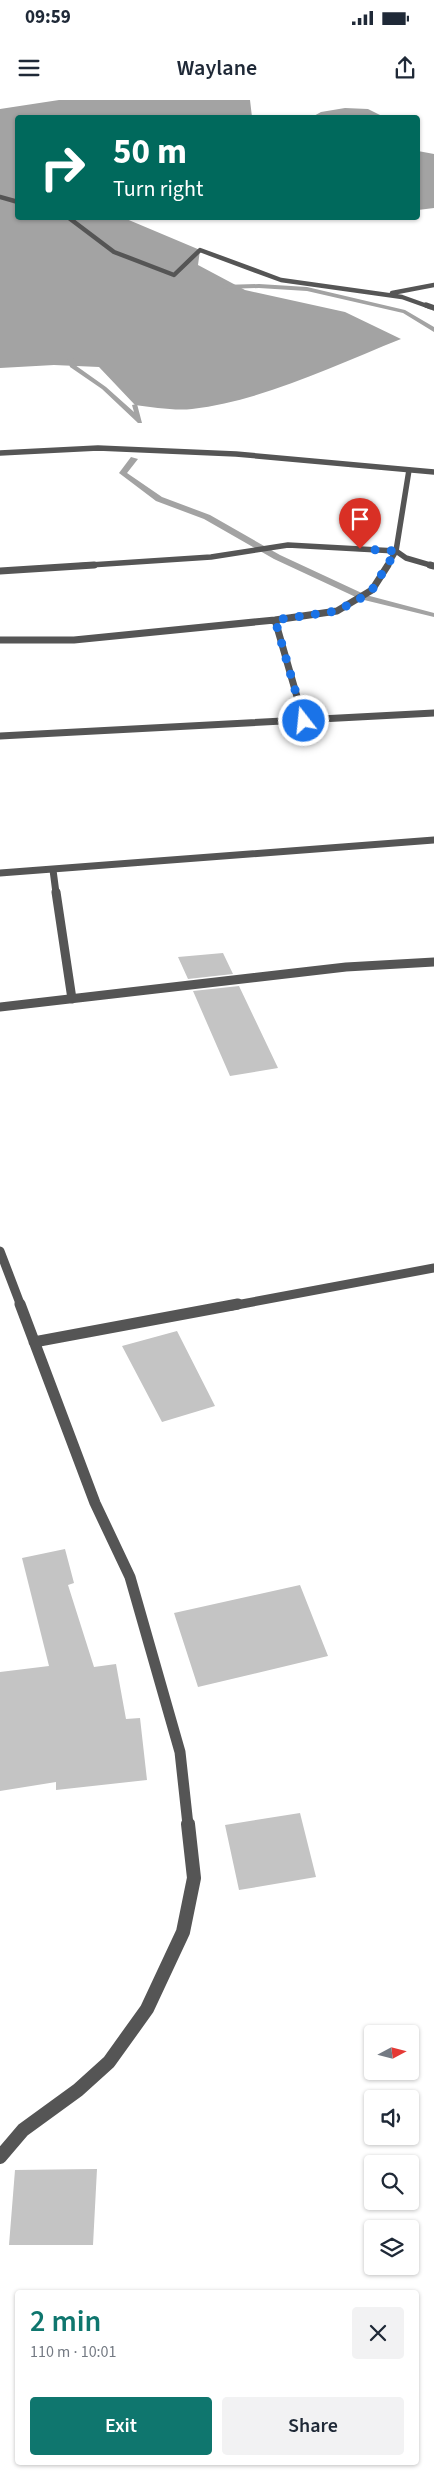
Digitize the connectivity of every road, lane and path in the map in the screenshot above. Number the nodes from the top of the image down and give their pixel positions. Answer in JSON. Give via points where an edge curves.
{"nodes":[{"id":1,"x":0,"y":196,"type":"edge"},
{"id":2,"x":15,"y":201,"type":"edge"},
{"id":3,"x":72,"y":220,"type":"edge"},
{"id":4,"x":434,"y":285,"type":"edge"},
{"id":5,"x":383,"y":294,"type":"junction"},
{"id":6,"x":434,"y":308,"type":"edge"},
{"id":7,"x":0,"y":453,"type":"edge"},
{"id":8,"x":409,"y":470,"type":"junction"},
{"id":9,"x":434,"y":472,"type":"edge"},
{"id":10,"x":396,"y":551,"type":"junction"},
{"id":11,"x":434,"y":566,"type":"edge"},
{"id":12,"x":0,"y":571,"type":"edge"},
{"id":13,"x":275,"y":620,"type":"junction"},
{"id":14,"x":0,"y":640,"type":"edge"},
{"id":15,"x":434,"y":713,"type":"edge"},
{"id":16,"x":304,"y":721,"type":"junction"},
{"id":17,"x":0,"y":736,"type":"edge"},
{"id":18,"x":434,"y":840,"type":"edge"},
{"id":19,"x":53,"y":870,"type":"junction"},
{"id":20,"x":0,"y":872,"type":"edge"},
{"id":21,"x":434,"y":962,"type":"edge"},
{"id":22,"x":72,"y":999,"type":"junction"},
{"id":23,"x":0,"y":1007,"type":"edge"},
{"id":24,"x":0,"y":1251,"type":"edge"},
{"id":25,"x":434,"y":1268,"type":"edge"},
{"id":26,"x":34,"y":1342,"type":"junction"},
{"id":27,"x":0,"y":2157,"type":"edge"}],
"edges":[{"from":1,"to":2,"type":"street"},
{"from":3,"to":5,"type":"street","via":[[114,252],[174,274],[200,250],[281,280]]},
{"from":4,"to":5,"type":"street"},
{"from":5,"to":6,"type":"street"},
{"from":7,"to":8,"type":"street","via":[[98,448],[206,452]]},
{"from":8,"to":9,"type":"street"},
{"from":8,"to":10,"type":"street"},
{"from":10,"to":11,"type":"street","via":[[406,558]]},
{"from":10,"to":12,"type":"street","via":[[288,545],[211,557]]},
{"from":10,"to":13,"type":"street","via":[[372,590],[363,597],[337,611]]},
{"from":13,"to":14,"type":"street","via":[[74,640]]},
{"from":13,"to":16,"type":"street"},
{"from":15,"to":16,"type":"street"},
{"from":16,"to":17,"type":"street"},
{"from":18,"to":19,"type":"street"},
{"from":19,"to":20,"type":"street"},
{"from":19,"to":22,"type":"street"},
{"from":21,"to":22,"type":"street","via":[[346,966]]},
{"from":22,"to":23,"type":"street"},
{"from":24,"to":26,"type":"street"},
{"from":25,"to":26,"type":"street"},
{"from":26,"to":27,"type":"street","via":[[95,1503],[130,1577],[180,1752],[194,1878],[183,1932],[147,2009],[109,2062],[78,2090],[23,2130]]}]}
